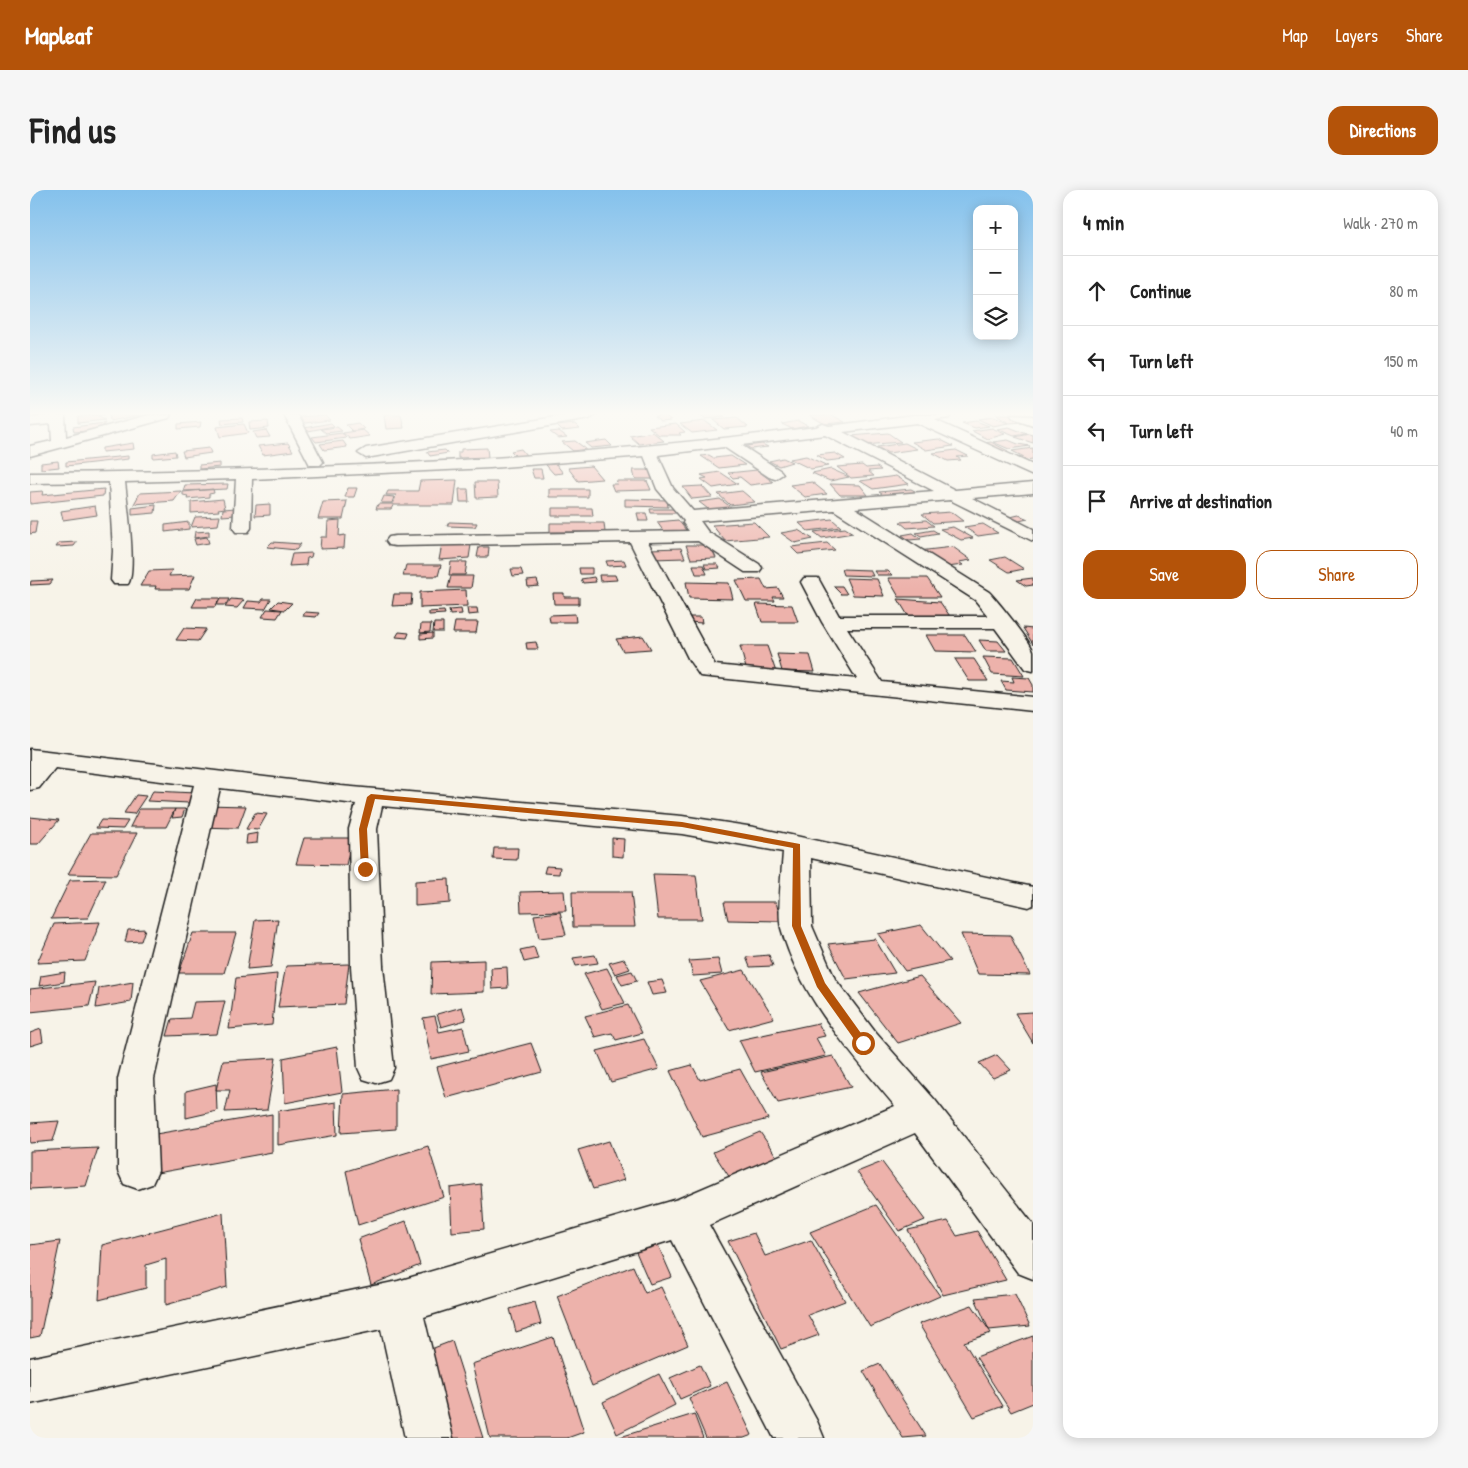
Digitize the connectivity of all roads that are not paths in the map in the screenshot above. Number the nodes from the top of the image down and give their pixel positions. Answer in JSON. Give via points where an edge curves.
{"nodes":[{"id":1,"x":244,"y":473,"type":"edge"},
{"id":2,"x":250,"y":473,"type":"edge"},
{"id":3,"x":659,"y":473,"type":"edge"},
{"id":4,"x":912,"y":473,"type":"edge"},
{"id":5,"x":30,"y":478,"type":"edge"},
{"id":6,"x":117,"y":478,"type":"junction"},
{"id":7,"x":1033,"y":488,"type":"edge"},
{"id":8,"x":953,"y":494,"type":"junction"},
{"id":9,"x":837,"y":504,"type":"junction"},
{"id":10,"x":688,"y":517,"type":"junction"},
{"id":11,"x":242,"y":528,"type":"dead end"},
{"id":12,"x":702,"y":536,"type":"junction"},
{"id":13,"x":1033,"y":536,"type":"edge"},
{"id":14,"x":636,"y":537,"type":"junction"},
{"id":15,"x":395,"y":541,"type":"dead end"},
{"id":16,"x":752,"y":568,"type":"dead end"},
{"id":17,"x":121,"y":580,"type":"dead end"},
{"id":18,"x":811,"y":582,"type":"dead end"},
{"id":19,"x":832,"y":622,"type":"junction"},
{"id":20,"x":1001,"y":622,"type":"junction"},
{"id":21,"x":1033,"y":664,"type":"edge"},
{"id":22,"x":873,"y":686,"type":"junction"},
{"id":23,"x":1033,"y":704,"type":"edge"},
{"id":24,"x":36,"y":766,"type":"edge"},
{"id":25,"x":209,"y":779,"type":"junction"},
{"id":26,"x":371,"y":797,"type":"junction"},
{"id":27,"x":797,"y":846,"type":"junction"},
{"id":28,"x":1032,"y":897,"type":"edge"},
{"id":29,"x":376,"y":1068,"type":"dead end"},
{"id":30,"x":922,"y":1112,"type":"junction"},
{"id":31,"x":138,"y":1171,"type":"dead end"},
{"id":32,"x":682,"y":1217,"type":"junction"},
{"id":33,"x":1033,"y":1258,"type":"edge"},
{"id":34,"x":398,"y":1303,"type":"junction"},
{"id":35,"x":30,"y":1381,"type":"edge"},
{"id":36,"x":429,"y":1438,"type":"edge"},
{"id":37,"x":800,"y":1438,"type":"edge"}],
"edges":[{"from":1,"to":6,"type":"street"},
{"from":2,"to":11,"type":"street"},
{"from":3,"to":10,"type":"street","via":[[665,489]]},
{"from":4,"to":8,"type":"street"},
{"from":5,"to":6,"type":"street"},
{"from":6,"to":17,"type":"street"},
{"from":7,"to":8,"type":"street"},
{"from":8,"to":9,"type":"street"},
{"from":8,"to":13,"type":"street"},
{"from":9,"to":10,"type":"street"},
{"from":9,"to":20,"type":"street","via":[[982,596],[994,608]]},
{"from":10,"to":12,"type":"street"},
{"from":12,"to":14,"type":"street"},
{"from":12,"to":16,"type":"street"},
{"from":14,"to":15,"type":"street"},
{"from":14,"to":22,"type":"street","via":[[708,671]]},
{"from":18,"to":19,"type":"street"},
{"from":19,"to":20,"type":"street"},
{"from":19,"to":22,"type":"street"},
{"from":20,"to":21,"type":"street"},
{"from":22,"to":23,"type":"street"},
{"from":24,"to":25,"type":"street"},
{"from":25,"to":26,"type":"street"},
{"from":25,"to":31,"type":"street","via":[[136,1079]]},
{"from":26,"to":27,"type":"street","via":[[682,825]]},
{"from":26,"to":29,"type":"street","via":[[363,829],[366,966]]},
{"from":27,"to":28,"type":"street"},
{"from":27,"to":30,"type":"street","via":[[796,926],[821,985],[863,1043]]},
{"from":30,"to":32,"type":"street"},
{"from":30,"to":33,"type":"street"},
{"from":32,"to":34,"type":"street"},
{"from":32,"to":37,"type":"street"},
{"from":34,"to":35,"type":"street"},
{"from":34,"to":36,"type":"street"}]}
